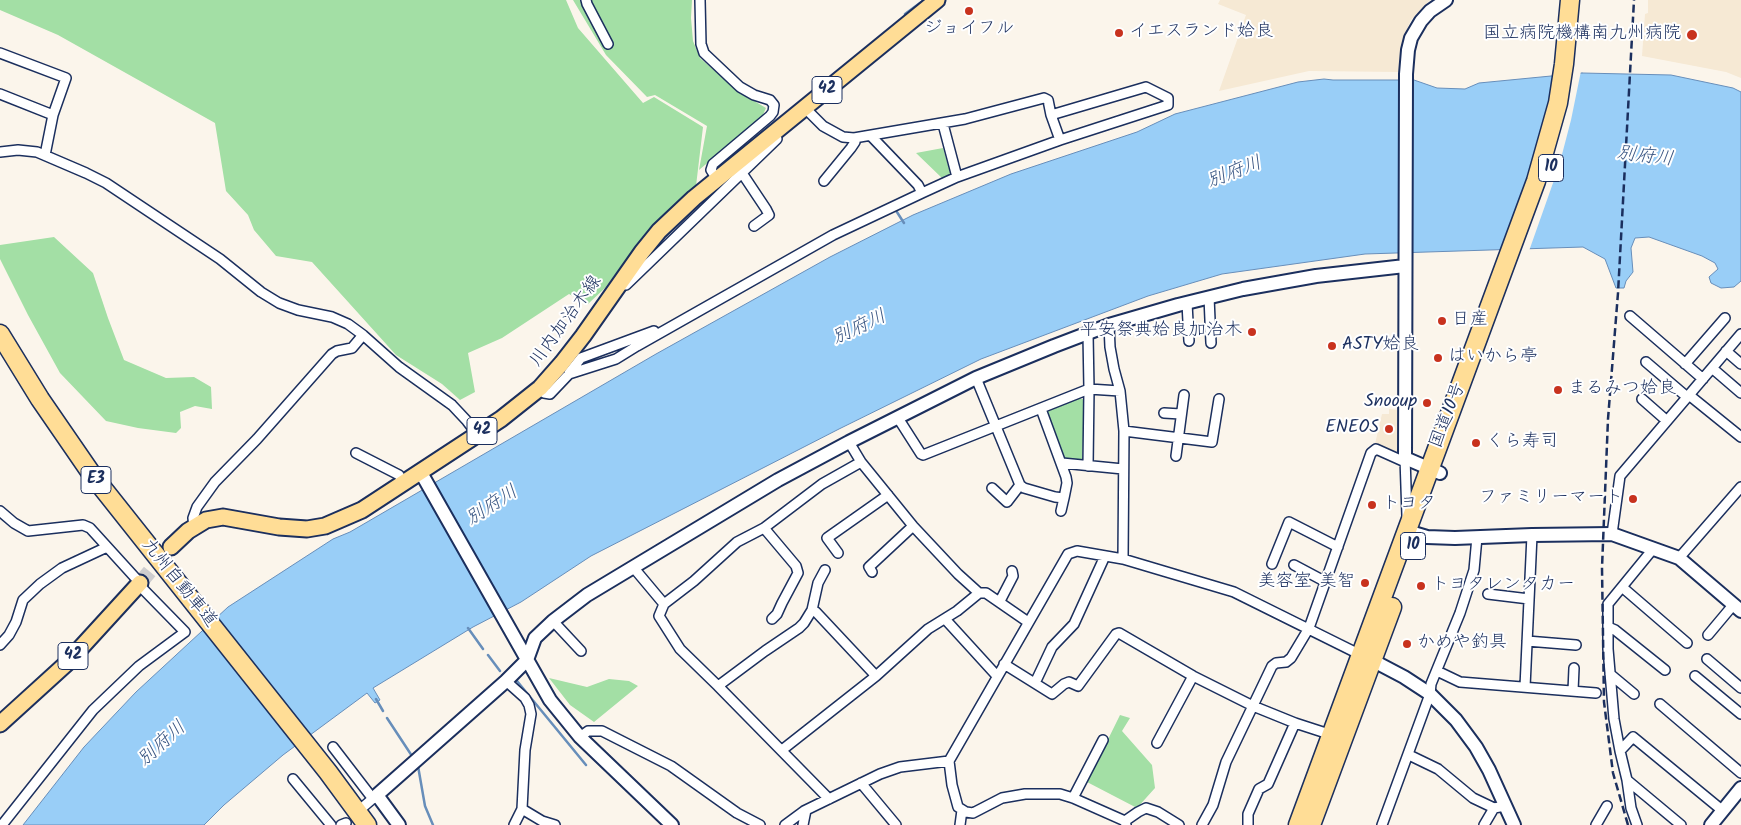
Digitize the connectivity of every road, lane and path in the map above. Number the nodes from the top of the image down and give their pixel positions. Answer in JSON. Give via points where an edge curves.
{"nodes":[{"id":1,"x":586,"y":0,"type":"edge"},
{"id":2,"x":700,"y":0,"type":"edge"},
{"id":3,"x":936,"y":0,"type":"edge"},
{"id":4,"x":1446,"y":0,"type":"edge"},
{"id":5,"x":1570,"y":0,"type":"edge"},
{"id":6,"x":1582,"y":0,"type":"edge"},
{"id":7,"x":608,"y":44,"type":"dead end"},
{"id":8,"x":0,"y":52,"type":"edge"},
{"id":9,"x":1570,"y":65,"type":"junction"},
{"id":10,"x":0,"y":94,"type":"edge"},
{"id":11,"x":805,"y":108,"type":"junction"},
{"id":12,"x":53,"y":114,"type":"junction"},
{"id":13,"x":1051,"y":115,"type":"junction"},
{"id":14,"x":943,"y":124,"type":"junction"},
{"id":15,"x":782,"y":125,"type":"junction"},
{"id":16,"x":871,"y":136,"type":"junction"},
{"id":17,"x":854,"y":138,"type":"junction"},
{"id":18,"x":1060,"y":140,"type":"junction"},
{"id":19,"x":0,"y":152,"type":"edge"},
{"id":20,"x":45,"y":155,"type":"junction"},
{"id":21,"x":742,"y":172,"type":"junction"},
{"id":22,"x":957,"y":177,"type":"junction"},
{"id":23,"x":717,"y":179,"type":"junction"},
{"id":24,"x":824,"y":181,"type":"dead end"},
{"id":25,"x":922,"y":194,"type":"junction"},
{"id":26,"x":754,"y":226,"type":"dead end"},
{"id":27,"x":1405,"y":261,"type":"junction"},
{"id":28,"x":614,"y":289,"type":"junction"},
{"id":29,"x":1209,"y":297,"type":"junction"},
{"id":30,"x":1187,"y":303,"type":"junction"},
{"id":31,"x":684,"y":315,"type":"dead end"},
{"id":32,"x":1630,"y":316,"type":"dead end"},
{"id":33,"x":1725,"y":318,"type":"dead end"},
{"id":34,"x":1109,"y":325,"type":"junction"},
{"id":35,"x":0,"y":334,"type":"edge"},
{"id":36,"x":1088,"y":334,"type":"junction"},
{"id":37,"x":1741,"y":334,"type":"edge"},
{"id":38,"x":363,"y":335,"type":"junction"},
{"id":39,"x":1189,"y":341,"type":"dead end"},
{"id":40,"x":1211,"y":343,"type":"dead end"},
{"id":41,"x":1726,"y":352,"type":"junction"},
{"id":42,"x":0,"y":356,"type":"edge"},
{"id":43,"x":1646,"y":362,"type":"dead end"},
{"id":44,"x":1685,"y":364,"type":"junction"},
{"id":45,"x":1741,"y":364,"type":"edge"},
{"id":46,"x":1712,"y":368,"type":"junction"},
{"id":47,"x":569,"y":374,"type":"junction"},
{"id":48,"x":976,"y":378,"type":"junction"},
{"id":49,"x":1703,"y":379,"type":"junction"},
{"id":50,"x":540,"y":388,"type":"junction"},
{"id":51,"x":1089,"y":389,"type":"junction"},
{"id":52,"x":1120,"y":391,"type":"junction"},
{"id":53,"x":1741,"y":393,"type":"edge"},
{"id":54,"x":1184,"y":395,"type":"dead end"},
{"id":55,"x":1688,"y":396,"type":"junction"},
{"id":56,"x":1219,"y":399,"type":"dead end"},
{"id":57,"x":1642,"y":399,"type":"dead end"},
{"id":58,"x":1041,"y":408,"type":"junction"},
{"id":59,"x":1164,"y":413,"type":"dead end"},
{"id":60,"x":1181,"y":414,"type":"junction"},
{"id":61,"x":898,"y":418,"type":"junction"},
{"id":62,"x":1667,"y":421,"type":"junction"},
{"id":63,"x":995,"y":426,"type":"junction"},
{"id":64,"x":1124,"y":431,"type":"junction"},
{"id":65,"x":477,"y":434,"type":"junction"},
{"id":66,"x":1178,"y":437,"type":"junction"},
{"id":67,"x":1741,"y":437,"type":"edge"},
{"id":68,"x":850,"y":442,"type":"junction"},
{"id":69,"x":356,"y":453,"type":"dead end"},
{"id":70,"x":1176,"y":456,"type":"dead end"},
{"id":71,"x":1405,"y":460,"type":"junction"},
{"id":72,"x":861,"y":462,"type":"junction"},
{"id":73,"x":1062,"y":463,"type":"junction"},
{"id":74,"x":1088,"y":466,"type":"junction"},
{"id":75,"x":1123,"y":469,"type":"junction"},
{"id":76,"x":1435,"y":471,"type":"junction"},
{"id":77,"x":423,"y":474,"type":"junction"},
{"id":78,"x":403,"y":482,"type":"junction"},
{"id":79,"x":1020,"y":485,"type":"junction"},
{"id":80,"x":1741,"y":487,"type":"edge"},
{"id":81,"x":992,"y":488,"type":"dead end"},
{"id":82,"x":888,"y":495,"type":"junction"},
{"id":83,"x":1064,"y":498,"type":"junction"},
{"id":84,"x":0,"y":511,"type":"edge"},
{"id":85,"x":1061,"y":511,"type":"dead end"},
{"id":86,"x":913,"y":526,"type":"junction"},
{"id":87,"x":194,"y":527,"type":"junction"},
{"id":88,"x":764,"y":528,"type":"junction"},
{"id":89,"x":1413,"y":533,"type":"junction"},
{"id":90,"x":1532,"y":534,"type":"junction"},
{"id":91,"x":1612,"y":534,"type":"junction"},
{"id":92,"x":1477,"y":537,"type":"junction"},
{"id":93,"x":171,"y":546,"type":"tunnel mouth"},
{"id":94,"x":107,"y":547,"type":"junction"},
{"id":95,"x":1338,"y":547,"type":"junction"},
{"id":96,"x":1653,"y":549,"type":"junction"},
{"id":97,"x":838,"y":553,"type":"dead end"},
{"id":98,"x":1105,"y":556,"type":"junction"},
{"id":99,"x":1679,"y":558,"type":"junction"},
{"id":100,"x":1123,"y":559,"type":"junction"},
{"id":101,"x":1272,"y":564,"type":"dead end"},
{"id":102,"x":1294,"y":565,"type":"dead end"},
{"id":103,"x":632,"y":567,"type":"junction"},
{"id":104,"x":825,"y":570,"type":"dead end"},
{"id":105,"x":1012,"y":571,"type":"dead end"},
{"id":106,"x":872,"y":572,"type":"dead end"},
{"id":107,"x":1326,"y":582,"type":"junction"},
{"id":108,"x":140,"y":583,"type":"junction"},
{"id":109,"x":1622,"y":587,"type":"junction"},
{"id":110,"x":979,"y":593,"type":"junction"},
{"id":111,"x":1488,"y":594,"type":"dead end"},
{"id":112,"x":1529,"y":599,"type":"junction"},
{"id":113,"x":1000,"y":601,"type":"junction"},
{"id":114,"x":664,"y":604,"type":"junction"},
{"id":115,"x":1737,"y":608,"type":"edge"},
{"id":116,"x":812,"y":610,"type":"junction"},
{"id":117,"x":772,"y":619,"type":"dead end"},
{"id":118,"x":944,"y":619,"type":"junction"},
{"id":119,"x":200,"y":621,"type":"junction"},
{"id":120,"x":553,"y":621,"type":"junction"},
{"id":121,"x":1028,"y":622,"type":"junction"},
{"id":122,"x":1608,"y":627,"type":"junction"},
{"id":123,"x":1309,"y":628,"type":"junction"},
{"id":124,"x":1708,"y":635,"type":"dead end"},
{"id":125,"x":1527,"y":641,"type":"junction"},
{"id":126,"x":1687,"y":644,"type":"dead end"},
{"id":127,"x":0,"y":645,"type":"edge"},
{"id":128,"x":1576,"y":645,"type":"dead end"},
{"id":129,"x":581,"y":651,"type":"dead end"},
{"id":130,"x":1367,"y":657,"type":"junction"},
{"id":131,"x":1707,"y":659,"type":"dead end"},
{"id":132,"x":527,"y":660,"type":"junction"},
{"id":133,"x":1004,"y":664,"type":"junction"},
{"id":134,"x":1574,"y":668,"type":"dead end"},
{"id":135,"x":1665,"y":670,"type":"dead end"},
{"id":136,"x":1437,"y":671,"type":"junction"},
{"id":137,"x":1610,"y":674,"type":"junction"},
{"id":138,"x":876,"y":676,"type":"junction"},
{"id":139,"x":998,"y":676,"type":"junction"},
{"id":140,"x":1194,"y":676,"type":"junction"},
{"id":141,"x":1695,"y":676,"type":"dead end"},
{"id":142,"x":506,"y":681,"type":"junction"},
{"id":143,"x":1035,"y":683,"type":"junction"},
{"id":144,"x":718,"y":686,"type":"junction"},
{"id":145,"x":1525,"y":687,"type":"junction"},
{"id":146,"x":1741,"y":688,"type":"edge"},
{"id":147,"x":1573,"y":691,"type":"junction"},
{"id":148,"x":1596,"y":693,"type":"dead end"},
{"id":149,"x":1430,"y":694,"type":"junction"},
{"id":150,"x":1634,"y":694,"type":"dead end"},
{"id":151,"x":1660,"y":704,"type":"dead end"},
{"id":152,"x":1253,"y":706,"type":"junction"},
{"id":153,"x":1741,"y":714,"type":"edge"},
{"id":154,"x":0,"y":724,"type":"edge"},
{"id":155,"x":1295,"y":724,"type":"junction"},
{"id":156,"x":1332,"y":735,"type":"junction"},
{"id":157,"x":580,"y":737,"type":"junction"},
{"id":158,"x":1103,"y":740,"type":"dead end"},
{"id":159,"x":1157,"y":743,"type":"dead end"},
{"id":160,"x":333,"y":747,"type":"dead end"},
{"id":161,"x":782,"y":750,"type":"junction"},
{"id":162,"x":1620,"y":751,"type":"junction"},
{"id":163,"x":1409,"y":754,"type":"junction"},
{"id":164,"x":949,"y":761,"type":"junction"},
{"id":165,"x":1741,"y":773,"type":"edge"},
{"id":166,"x":324,"y":776,"type":"junction"},
{"id":167,"x":293,"y":778,"type":"dead end"},
{"id":168,"x":1627,"y":780,"type":"junction"},
{"id":169,"x":860,"y":783,"type":"junction"},
{"id":170,"x":1740,"y":792,"type":"edge"},
{"id":171,"x":375,"y":797,"type":"junction"},
{"id":172,"x":1073,"y":798,"type":"junction"},
{"id":173,"x":829,"y":799,"type":"junction"},
{"id":174,"x":1607,"y":806,"type":"dead end"},
{"id":175,"x":363,"y":807,"type":"dead end"},
{"id":176,"x":1499,"y":807,"type":"junction"},
{"id":177,"x":522,"y":809,"type":"junction"},
{"id":178,"x":806,"y":810,"type":"junction"},
{"id":179,"x":962,"y":810,"type":"junction"},
{"id":180,"x":1717,"y":820,"type":"edge"},
{"id":181,"x":1125,"y":823,"type":"edge"},
{"id":182,"x":347,"y":824,"type":"edge"},
{"id":183,"x":2,"y":825,"type":"edge"},
{"id":184,"x":331,"y":825,"type":"edge"},
{"id":185,"x":367,"y":825,"type":"edge"},
{"id":186,"x":399,"y":825,"type":"edge"},
{"id":187,"x":514,"y":825,"type":"edge"},
{"id":188,"x":555,"y":825,"type":"edge"},
{"id":189,"x":672,"y":825,"type":"edge"},
{"id":190,"x":760,"y":825,"type":"edge"},
{"id":191,"x":785,"y":825,"type":"edge"},
{"id":192,"x":803,"y":825,"type":"edge"},
{"id":193,"x":896,"y":825,"type":"edge"},
{"id":194,"x":960,"y":825,"type":"edge"},
{"id":195,"x":1179,"y":825,"type":"edge"},
{"id":196,"x":1202,"y":825,"type":"edge"},
{"id":197,"x":1248,"y":825,"type":"edge"},
{"id":198,"x":1298,"y":825,"type":"edge"},
{"id":199,"x":1311,"y":825,"type":"edge"},
{"id":200,"x":1382,"y":825,"type":"edge"},
{"id":201,"x":1484,"y":825,"type":"edge"},
{"id":202,"x":1515,"y":825,"type":"edge"},
{"id":203,"x":1596,"y":825,"type":"edge"},
{"id":204,"x":1637,"y":825,"type":"edge"},
{"id":205,"x":1681,"y":825,"type":"edge"}],
"edges":[{"from":1,"to":7,"type":"street"},
{"from":2,"to":23,"type":"street","via":[[704,53],[740,87],[770,100],[774,106],[770,116],[713,164],[711,170]]},
{"from":3,"to":11,"type":"main road","name":"川内加治木線","number":"42"},
{"from":4,"to":27,"type":"street","via":[[1426,16],[1408,50]]},
{"from":5,"to":9,"type":"highway","name":"国道10号","number":"10"},
{"from":6,"to":9,"type":"highway","name":"国道10号","number":"10"},
{"from":8,"to":12,"type":"street","via":[[66,78]]},
{"from":9,"to":76,"type":"highway","name":"国道10号","number":"10","via":[[1510,266]]},
{"from":10,"to":12,"type":"street"},
{"from":11,"to":15,"type":"main road","name":"川内加治木線","number":"42"},
{"from":11,"to":17,"type":"street","via":[[823,126],[843,137]]},
{"from":12,"to":20,"type":"street"},
{"from":13,"to":14,"type":"street","via":[[1048,100],[1044,98]]},
{"from":13,"to":18,"type":"street"},
{"from":13,"to":18,"type":"street","via":[[1146,87],[1168,98],[1168,105]]},
{"from":14,"to":16,"type":"street"},
{"from":14,"to":22,"type":"street"},
{"from":15,"to":21,"type":"street","via":[[778,138]]},
{"from":15,"to":23,"type":"main road","name":"川内加治木線","number":"42"},
{"from":16,"to":17,"type":"street"},
{"from":16,"to":25,"type":"street","via":[[918,185]]},
{"from":17,"to":24,"type":"street","via":[[851,148]]},
{"from":18,"to":22,"type":"street"},
{"from":19,"to":20,"type":"street","via":[[18,150]]},
{"from":20,"to":38,"type":"street","via":[[106,184],[220,259],[279,303],[348,324]]},
{"from":21,"to":26,"type":"street","via":[[769,215]]},
{"from":21,"to":28,"type":"street","via":[[620,290]]},
{"from":22,"to":25,"type":"street"},
{"from":23,"to":28,"type":"main road","name":"川内加治木線","number":"42","via":[[659,231]]},
{"from":25,"to":47,"type":"street","via":[[833,235],[616,359]]},
{"from":27,"to":29,"type":"street"},
{"from":27,"to":71,"type":"street"},
{"from":28,"to":50,"type":"main road","name":"川内加治木線","number":"42","via":[[583,336]]},
{"from":29,"to":30,"type":"street"},
{"from":29,"to":40,"type":"street"},
{"from":30,"to":34,"type":"street"},
{"from":30,"to":39,"type":"street"},
{"from":31,"to":47,"type":"street","via":[[666,326],[581,358]]},
{"from":32,"to":44,"type":"street"},
{"from":33,"to":44,"type":"street"},
{"from":34,"to":36,"type":"street"},
{"from":34,"to":52,"type":"street","via":[[1110,347]]},
{"from":35,"to":119,"type":"highway","name":"九州自動車道","number":"E3","via":[[93,476]]},
{"from":36,"to":48,"type":"street"},
{"from":36,"to":51,"type":"street"},
{"from":37,"to":41,"type":"street"},
{"from":38,"to":65,"type":"street","via":[[399,367],[452,405]]},
{"from":38,"to":87,"type":"street","via":[[352,348],[332,354],[215,482],[197,507],[192,518]]},
{"from":41,"to":45,"type":"street"},
{"from":41,"to":46,"type":"street"},
{"from":42,"to":119,"type":"highway","name":"九州自動車道","number":"E3","via":[[30,406],[84,483]]},
{"from":43,"to":55,"type":"street"},
{"from":44,"to":49,"type":"street"},
{"from":46,"to":49,"type":"street"},
{"from":46,"to":53,"type":"street"},
{"from":47,"to":50,"type":"street","via":[[550,394]]},
{"from":48,"to":61,"type":"street"},
{"from":48,"to":63,"type":"street"},
{"from":49,"to":55,"type":"street"},
{"from":50,"to":65,"type":"main road","name":"川内加治木線","number":"42"},
{"from":51,"to":52,"type":"street"},
{"from":51,"to":58,"type":"street"},
{"from":51,"to":74,"type":"street"},
{"from":52,"to":64,"type":"street"},
{"from":54,"to":60,"type":"street"},
{"from":55,"to":62,"type":"street"},
{"from":55,"to":67,"type":"street"},
{"from":56,"to":66,"type":"street","via":[[1212,442]]},
{"from":57,"to":62,"type":"street"},
{"from":58,"to":63,"type":"street"},
{"from":58,"to":73,"type":"street"},
{"from":59,"to":60,"type":"street"},
{"from":60,"to":66,"type":"street"},
{"from":61,"to":63,"type":"street","via":[[923,455]]},
{"from":61,"to":68,"type":"street"},
{"from":62,"to":91,"type":"street","via":[[1620,476]]},
{"from":63,"to":79,"type":"street"},
{"from":64,"to":66,"type":"street"},
{"from":64,"to":75,"type":"street"},
{"from":65,"to":77,"type":"main road","name":"川内加治木線","number":"42"},
{"from":66,"to":70,"type":"street"},
{"from":68,"to":72,"type":"street"},
{"from":68,"to":103,"type":"street","via":[[778,480]]},
{"from":69,"to":78,"type":"street","via":[[399,474]]},
{"from":71,"to":76,"type":"street"},
{"from":71,"to":89,"type":"street"},
{"from":71,"to":95,"type":"street","via":[[1376,449],[1371,453]]},
{"from":72,"to":82,"type":"street"},
{"from":72,"to":88,"type":"street","via":[[822,484]]},
{"from":73,"to":74,"type":"street"},
{"from":73,"to":83,"type":"street","via":[[1067,483]]},
{"from":74,"to":75,"type":"street"},
{"from":75,"to":100,"type":"street"},
{"from":76,"to":89,"type":"highway","name":"国道10号","number":"10"},
{"from":77,"to":78,"type":"main road","name":"川内加治木線","number":"42"},
{"from":77,"to":132,"type":"street"},
{"from":78,"to":87,"type":"main road","name":"川内加治木線","number":"42","via":[[362,510],[325,526],[307,529],[279,527],[223,517],[206,520]]},
{"from":79,"to":81,"type":"street","via":[[1007,502]]},
{"from":79,"to":83,"type":"street"},
{"from":80,"to":99,"type":"street"},
{"from":82,"to":86,"type":"street"},
{"from":82,"to":97,"type":"street","via":[[827,538]]},
{"from":83,"to":85,"type":"street"},
{"from":84,"to":94,"type":"street","via":[[28,531],[83,525],[90,528]]},
{"from":86,"to":106,"type":"street","via":[[869,567]]},
{"from":86,"to":110,"type":"street"},
{"from":87,"to":93,"type":"main road","name":"川内加治木線","number":"42"},
{"from":88,"to":114,"type":"street","via":[[737,542]]},
{"from":88,"to":117,"type":"street","via":[[796,566],[798,573]]},
{"from":89,"to":92,"type":"street","via":[[1427,537]]},
{"from":89,"to":130,"type":"highway","name":"国道10号","number":"10"},
{"from":90,"to":91,"type":"street"},
{"from":90,"to":92,"type":"street"},
{"from":90,"to":112,"type":"street"},
{"from":91,"to":96,"type":"street"},
{"from":92,"to":136,"type":"street","via":[[1474,570]]},
{"from":94,"to":108,"type":"street"},
{"from":94,"to":127,"type":"street","via":[[62,568],[40,584],[23,600],[16,622]]},
{"from":95,"to":101,"type":"street","via":[[1289,522]]},
{"from":95,"to":107,"type":"street"},
{"from":96,"to":99,"type":"street"},
{"from":96,"to":109,"type":"street"},
{"from":98,"to":100,"type":"street"},
{"from":98,"to":121,"type":"street","via":[[1077,551],[1068,554]]},
{"from":98,"to":143,"type":"street","via":[[1074,624],[1052,647]]},
{"from":99,"to":115,"type":"street"},
{"from":100,"to":123,"type":"street","via":[[1234,592]]},
{"from":102,"to":107,"type":"street"},
{"from":103,"to":114,"type":"street"},
{"from":103,"to":120,"type":"street"},
{"from":104,"to":116,"type":"street","via":[[818,583]]},
{"from":105,"to":113,"type":"street","via":[[1013,576]]},
{"from":107,"to":123,"type":"street"},
{"from":108,"to":154,"type":"main road","number":"42","via":[[66,664]]},
{"from":108,"to":183,"type":"street","via":[[185,632],[139,666],[93,710]]},
{"from":109,"to":122,"type":"street","via":[[1608,604]]},
{"from":109,"to":126,"type":"street"},
{"from":110,"to":113,"type":"street"},
{"from":110,"to":118,"type":"street"},
{"from":111,"to":112,"type":"street"},
{"from":112,"to":125,"type":"street"},
{"from":113,"to":121,"type":"street"},
{"from":114,"to":144,"type":"street","via":[[659,616],[680,650]]},
{"from":115,"to":124,"type":"street"},
{"from":116,"to":138,"type":"street"},
{"from":116,"to":144,"type":"street","via":[[799,628]]},
{"from":118,"to":138,"type":"street","via":[[928,629]]},
{"from":118,"to":139,"type":"street"},
{"from":119,"to":166,"type":"highway","name":"九州自動車道","number":"E3"},
{"from":120,"to":129,"type":"street"},
{"from":120,"to":132,"type":"street","via":[[535,638]]},
{"from":121,"to":133,"type":"street"},
{"from":122,"to":135,"type":"street"},
{"from":122,"to":137,"type":"street"},
{"from":123,"to":130,"type":"street"},
{"from":123,"to":152,"type":"street","via":[[1291,658],[1272,666]]},
{"from":125,"to":128,"type":"street"},
{"from":125,"to":145,"type":"street"},
{"from":130,"to":149,"type":"street"},
{"from":130,"to":156,"type":"highway","name":"国道10号","number":"10"},
{"from":130,"to":199,"type":"highway","name":"国道10号","number":"10"},
{"from":131,"to":146,"type":"street"},
{"from":132,"to":142,"type":"street"},
{"from":132,"to":157,"type":"street","via":[[550,700]]},
{"from":133,"to":139,"type":"street"},
{"from":133,"to":143,"type":"street"},
{"from":134,"to":147,"type":"street"},
{"from":136,"to":145,"type":"street","via":[[1460,682]]},
{"from":136,"to":149,"type":"street"},
{"from":137,"to":150,"type":"street"},
{"from":137,"to":162,"type":"street"},
{"from":138,"to":161,"type":"street"},
{"from":139,"to":164,"type":"street"},
{"from":140,"to":143,"type":"street","via":[[1119,633],[1078,686],[1069,682],[1052,694]]},
{"from":140,"to":152,"type":"street"},
{"from":140,"to":159,"type":"street"},
{"from":141,"to":153,"type":"street"},
{"from":142,"to":171,"type":"street"},
{"from":142,"to":177,"type":"street","via":[[525,698],[531,714],[525,750]]},
{"from":144,"to":161,"type":"street"},
{"from":145,"to":147,"type":"street"},
{"from":147,"to":148,"type":"street"},
{"from":149,"to":163,"type":"street"},
{"from":149,"to":176,"type":"street","via":[[1456,720],[1476,747],[1489,770]]},
{"from":151,"to":165,"type":"street"},
{"from":152,"to":155,"type":"street"},
{"from":152,"to":196,"type":"street","via":[[1226,762],[1213,805]]},
{"from":155,"to":156,"type":"street"},
{"from":155,"to":197,"type":"street","via":[[1268,784],[1259,789],[1248,814]]},
{"from":156,"to":198,"type":"highway","name":"国道10号","number":"10"},
{"from":157,"to":189,"type":"street"},
{"from":157,"to":190,"type":"street","via":[[588,731],[602,731],[671,766],[737,813]]},
{"from":158,"to":172,"type":"street"},
{"from":160,"to":171,"type":"street"},
{"from":161,"to":173,"type":"street"},
{"from":162,"to":168,"type":"street"},
{"from":162,"to":180,"type":"street","via":[[1633,736]]},
{"from":163,"to":176,"type":"street","via":[[1438,769],[1473,798]]},
{"from":163,"to":200,"type":"street"},
{"from":164,"to":169,"type":"street","via":[[900,766]]},
{"from":164,"to":179,"type":"street","via":[[958,807]]},
{"from":166,"to":182,"type":"highway","name":"九州自動車道","number":"E3"},
{"from":166,"to":185,"type":"highway","name":"九州自動車道","number":"E3"},
{"from":167,"to":184,"type":"street"},
{"from":168,"to":204,"type":"street"},
{"from":168,"to":205,"type":"street"},
{"from":169,"to":173,"type":"street"},
{"from":169,"to":193,"type":"street"},
{"from":170,"to":180,"type":"street"},
{"from":171,"to":175,"type":"street"},
{"from":171,"to":186,"type":"street"},
{"from":172,"to":179,"type":"street","via":[[1060,794],[1025,794],[1002,798],[973,812]]},
{"from":172,"to":181,"type":"street"},
{"from":173,"to":178,"type":"street"},
{"from":174,"to":203,"type":"street"},
{"from":176,"to":201,"type":"street"},
{"from":176,"to":202,"type":"street"},
{"from":177,"to":187,"type":"street"},
{"from":177,"to":188,"type":"street"},
{"from":178,"to":191,"type":"street"},
{"from":178,"to":192,"type":"street"},
{"from":179,"to":194,"type":"street"},
{"from":181,"to":195,"type":"street","via":[[1146,808]]}]}
